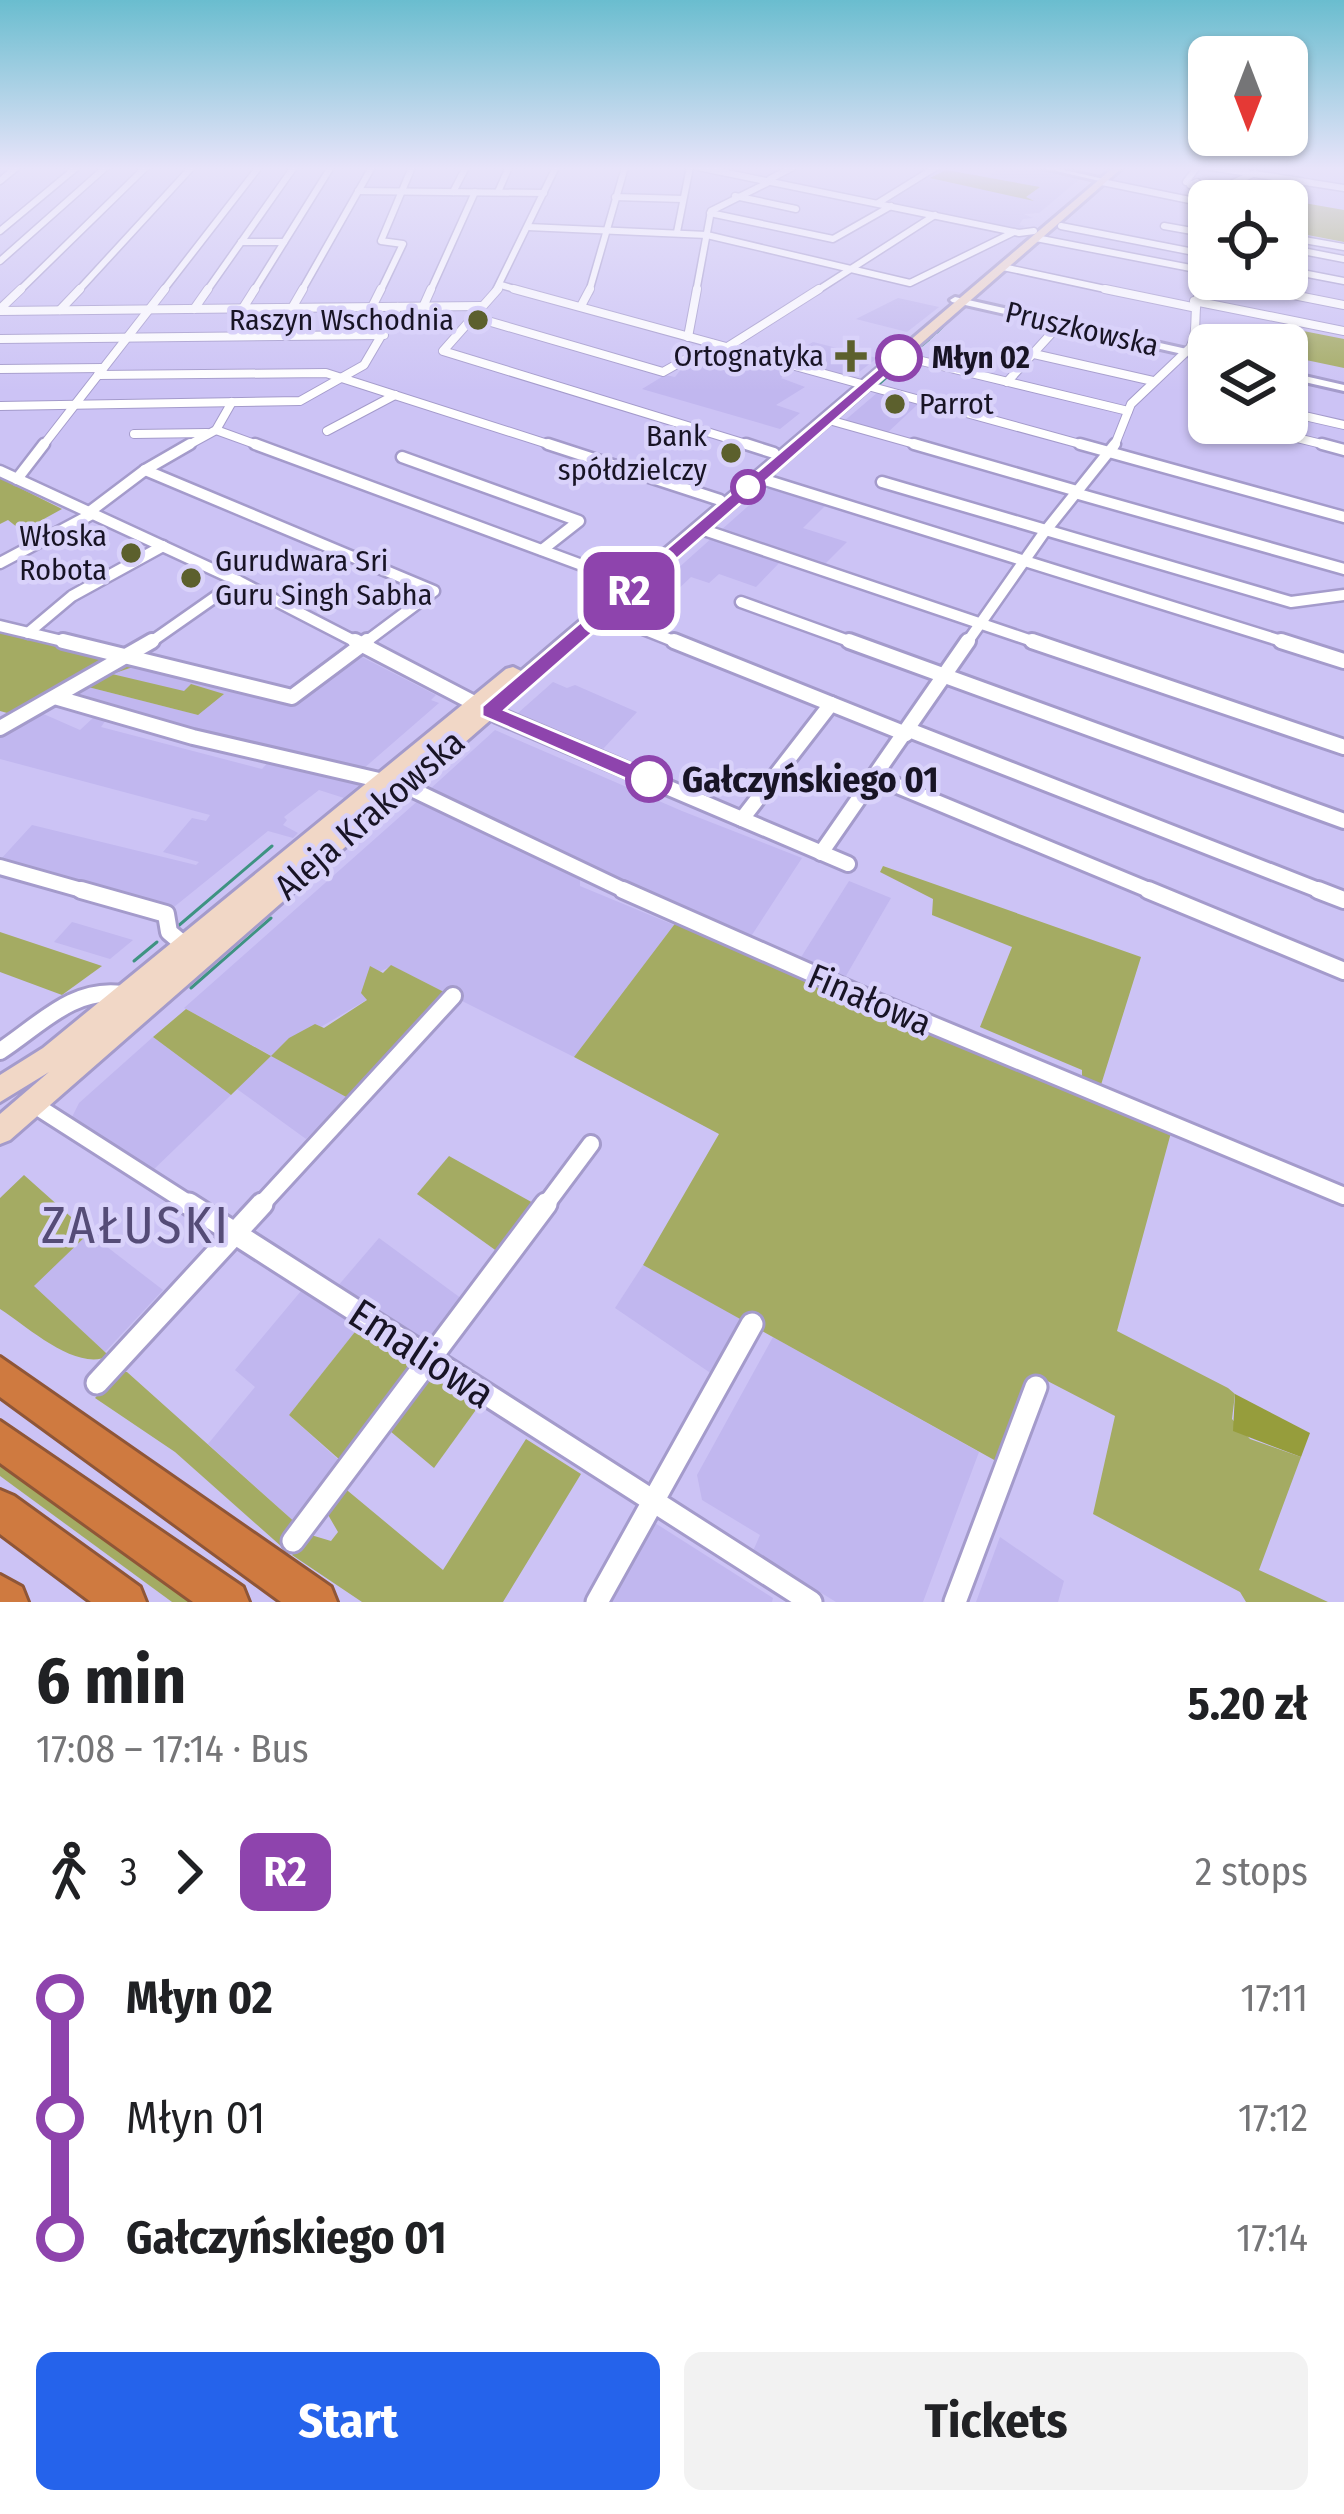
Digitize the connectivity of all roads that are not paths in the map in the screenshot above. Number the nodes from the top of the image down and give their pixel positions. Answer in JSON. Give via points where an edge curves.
{"nodes":[{"id":1,"x":69,"y":242,"type":"edge"},
{"id":2,"x":123,"y":242,"type":"edge"},
{"id":3,"x":200,"y":242,"type":"edge"},
{"id":4,"x":241,"y":242,"type":"joint"},
{"id":5,"x":284,"y":242,"type":"joint"},
{"id":6,"x":329,"y":242,"type":"edge"},
{"id":7,"x":380,"y":242,"type":"edge"},
{"id":8,"x":452,"y":242,"type":"edge"},
{"id":9,"x":521,"y":242,"type":"edge"},
{"id":10,"x":604,"y":242,"type":"edge"},
{"id":11,"x":706,"y":242,"type":"edge"},
{"id":12,"x":736,"y":242,"type":"edge"},
{"id":13,"x":894,"y":242,"type":"edge"},
{"id":14,"x":1008,"y":242,"type":"edge"},
{"id":15,"x":1019,"y":242,"type":"edge"},
{"id":16,"x":1021,"y":242,"type":"edge"},
{"id":17,"x":1061,"y":242,"type":"edge"},
{"id":18,"x":1143,"y":242,"type":"edge"},
{"id":19,"x":1314,"y":242,"type":"edge"},
{"id":20,"x":1344,"y":247,"type":"edge"},
{"id":21,"x":1188,"y":250,"type":"edge"},
{"id":22,"x":1308,"y":252,"type":"edge"},
{"id":23,"x":1344,"y":259,"type":"edge"},
{"id":24,"x":1003,"y":267,"type":"junction"},
{"id":25,"x":853,"y":269,"type":"junction"},
{"id":26,"x":1188,"y":271,"type":"edge"},
{"id":27,"x":1308,"y":274,"type":"edge"},
{"id":28,"x":1344,"y":280,"type":"edge"},
{"id":29,"x":501,"y":285,"type":"junction"},
{"id":30,"x":1308,"y":297,"type":"edge"},
{"id":31,"x":1195,"y":300,"type":"edge"},
{"id":32,"x":959,"y":301,"type":"junction"},
{"id":33,"x":1193,"y":304,"type":"junction"},
{"id":34,"x":1344,"y":304,"type":"edge"},
{"id":35,"x":482,"y":306,"type":"junction"},
{"id":36,"x":580,"y":306,"type":"junction"},
{"id":37,"x":371,"y":307,"type":"junction"},
{"id":38,"x":398,"y":307,"type":"junction"},
{"id":39,"x":423,"y":307,"type":"junction"},
{"id":40,"x":243,"y":308,"type":"junction"},
{"id":41,"x":292,"y":308,"type":"junction"},
{"id":42,"x":148,"y":309,"type":"junction"},
{"id":43,"x":194,"y":309,"type":"junction"},
{"id":44,"x":0,"y":310,"type":"edge"},
{"id":45,"x":60,"y":310,"type":"junction"},
{"id":46,"x":474,"y":316,"type":"junction"},
{"id":47,"x":1060,"y":324,"type":"junction"},
{"id":48,"x":1344,"y":331,"type":"edge"},
{"id":49,"x":384,"y":335,"type":"junction"},
{"id":50,"x":688,"y":337,"type":"junction"},
{"id":51,"x":126,"y":338,"type":"junction"},
{"id":52,"x":0,"y":339,"type":"edge"},
{"id":53,"x":713,"y":344,"type":"junction"},
{"id":54,"x":726,"y":348,"type":"junction"},
{"id":55,"x":1185,"y":352,"type":"junction"},
{"id":56,"x":1188,"y":353,"type":"edge"},
{"id":57,"x":1034,"y":354,"type":"junction"},
{"id":58,"x":901,"y":356,"type":"junction"},
{"id":59,"x":0,"y":369,"type":"edge"},
{"id":60,"x":100,"y":372,"type":"junction"},
{"id":61,"x":344,"y":378,"type":"junction"},
{"id":62,"x":1308,"y":380,"type":"edge"},
{"id":63,"x":1007,"y":382,"type":"junction"},
{"id":64,"x":1153,"y":382,"type":"junction"},
{"id":65,"x":861,"y":386,"type":"junction"},
{"id":66,"x":1344,"y":388,"type":"edge"},
{"id":67,"x":395,"y":395,"type":"junction"},
{"id":68,"x":232,"y":402,"type":"junction"},
{"id":69,"x":74,"y":405,"type":"junction"},
{"id":70,"x":0,"y":406,"type":"edge"},
{"id":71,"x":1128,"y":411,"type":"junction"},
{"id":72,"x":1308,"y":417,"type":"edge"},
{"id":73,"x":829,"y":420,"type":"junction"},
{"id":74,"x":1344,"y":425,"type":"edge"},
{"id":75,"x":214,"y":431,"type":"junction"},
{"id":76,"x":327,"y":431,"type":"dead end"},
{"id":77,"x":134,"y":434,"type":"dead end"},
{"id":78,"x":1308,"y":441,"type":"edge"},
{"id":79,"x":1344,"y":450,"type":"edge"},
{"id":80,"x":774,"y":453,"type":"junction"},
{"id":81,"x":1108,"y":453,"type":"junction"},
{"id":82,"x":402,"y":458,"type":"dead end"},
{"id":83,"x":145,"y":470,"type":"junction"},
{"id":84,"x":0,"y":471,"type":"edge"},
{"id":85,"x":759,"y":478,"type":"junction"},
{"id":86,"x":17,"y":479,"type":"junction"},
{"id":87,"x":882,"y":482,"type":"dead end"},
{"id":88,"x":1076,"y":492,"type":"junction"},
{"id":89,"x":720,"y":500,"type":"junction"},
{"id":90,"x":90,"y":513,"type":"junction"},
{"id":91,"x":1344,"y":517,"type":"edge"},
{"id":92,"x":701,"y":529,"type":"junction"},
{"id":93,"x":1046,"y":530,"type":"junction"},
{"id":94,"x":163,"y":546,"type":"junction"},
{"id":95,"x":542,"y":550,"type":"junction"},
{"id":96,"x":1025,"y":562,"type":"junction"},
{"id":97,"x":0,"y":563,"type":"edge"},
{"id":98,"x":1344,"y":569,"type":"edge"},
{"id":99,"x":238,"y":580,"type":"junction"},
{"id":100,"x":625,"y":581,"type":"junction"},
{"id":101,"x":1344,"y":595,"type":"edge"},
{"id":102,"x":741,"y":602,"type":"dead end"},
{"id":103,"x":603,"y":613,"type":"junction"},
{"id":104,"x":982,"y":624,"type":"junction"},
{"id":105,"x":0,"y":626,"type":"edge"},
{"id":106,"x":28,"y":633,"type":"junction"},
{"id":107,"x":362,"y":645,"type":"junction"},
{"id":108,"x":130,"y":657,"type":"junction"},
{"id":109,"x":1344,"y":661,"type":"edge"},
{"id":110,"x":946,"y":676,"type":"junction"},
{"id":111,"x":58,"y":698,"type":"junction"},
{"id":112,"x":831,"y":704,"type":"junction"},
{"id":113,"x":482,"y":708,"type":"junction"},
{"id":114,"x":0,"y":728,"type":"edge"},
{"id":115,"x":908,"y":732,"type":"junction"},
{"id":116,"x":1344,"y":747,"type":"edge"},
{"id":117,"x":876,"y":777,"type":"junction"},
{"id":118,"x":391,"y":782,"type":"junction"},
{"id":119,"x":742,"y":819,"type":"junction"},
{"id":120,"x":1344,"y":821,"type":"edge"},
{"id":121,"x":821,"y":853,"type":"junction"},
{"id":122,"x":848,"y":864,"type":"dead end"},
{"id":123,"x":0,"y":867,"type":"edge"},
{"id":124,"x":1344,"y":900,"type":"edge"},
{"id":125,"x":182,"y":944,"type":"junction"},
{"id":126,"x":1344,"y":971,"type":"edge"},
{"id":127,"x":122,"y":994,"type":"junction"},
{"id":128,"x":453,"y":996,"type":"dead end"},
{"id":129,"x":0,"y":1051,"type":"edge"},
{"id":130,"x":0,"y":1090,"type":"edge"},
{"id":131,"x":33,"y":1104,"type":"junction"},
{"id":132,"x":0,"y":1131,"type":"edge"},
{"id":133,"x":591,"y":1144,"type":"dead end"},
{"id":134,"x":1344,"y":1196,"type":"edge"},
{"id":135,"x":235,"y":1233,"type":"junction"},
{"id":136,"x":752,"y":1324,"type":"dead end"},
{"id":137,"x":429,"y":1359,"type":"junction"},
{"id":138,"x":0,"y":1375,"type":"edge"},
{"id":139,"x":97,"y":1383,"type":"dead end"},
{"id":140,"x":1036,"y":1387,"type":"dead end"},
{"id":141,"x":0,"y":1440,"type":"edge"},
{"id":142,"x":653,"y":1501,"type":"junction"},
{"id":143,"x":0,"y":1510,"type":"edge"},
{"id":144,"x":293,"y":1541,"type":"dead end"},
{"id":145,"x":0,"y":1596,"type":"edge"},
{"id":146,"x":7,"y":1602,"type":"edge"},
{"id":147,"x":125,"y":1602,"type":"edge"},
{"id":148,"x":229,"y":1602,"type":"edge"},
{"id":149,"x":316,"y":1602,"type":"edge"},
{"id":150,"x":597,"y":1602,"type":"edge"},
{"id":151,"x":811,"y":1602,"type":"edge"},
{"id":152,"x":955,"y":1602,"type":"edge"}],
"edges":[{"from":1,"to":44,"type":"street"},
{"from":2,"to":45,"type":"street"},
{"from":3,"to":42,"type":"street"},
{"from":4,"to":5,"type":"street"},
{"from":4,"to":43,"type":"street"},
{"from":5,"to":40,"type":"street"},
{"from":6,"to":41,"type":"street"},
{"from":7,"to":37,"type":"street","via":[[403,244]]},
{"from":8,"to":39,"type":"street"},
{"from":9,"to":29,"type":"street"},
{"from":10,"to":36,"type":"street"},
{"from":11,"to":50,"type":"street"},
{"from":12,"to":25,"type":"street"},
{"from":13,"to":25,"type":"street"},
{"from":14,"to":25,"type":"street","via":[[910,283]]},
{"from":15,"to":32,"type":"main road","name":"Aleja Krakowska"},
{"from":16,"to":24,"type":"main road","name":"Aleja Krakowska"},
{"from":17,"to":26,"type":"street"},
{"from":18,"to":21,"type":"street"},
{"from":19,"to":20,"type":"street"},
{"from":22,"to":23,"type":"street"},
{"from":24,"to":32,"type":"main road","name":"Aleja Krakowska"},
{"from":24,"to":33,"type":"street"},
{"from":25,"to":54,"type":"street"},
{"from":27,"to":28,"type":"street"},
{"from":29,"to":35,"type":"street"},
{"from":29,"to":36,"type":"street"},
{"from":30,"to":34,"type":"street"},
{"from":31,"to":33,"type":"street"},
{"from":32,"to":47,"type":"street","name":"Pruszkowska"},
{"from":32,"to":58,"type":"main road","name":"Aleja Krakowska"},
{"from":32,"to":65,"type":"main road","name":"Aleja Krakowska"},
{"from":33,"to":48,"type":"street"},
{"from":33,"to":55,"type":"street","via":[[1195,338]]},
{"from":35,"to":39,"type":"street"},
{"from":35,"to":46,"type":"street"},
{"from":36,"to":50,"type":"street"},
{"from":37,"to":38,"type":"street"},
{"from":37,"to":41,"type":"street"},
{"from":38,"to":39,"type":"street"},
{"from":38,"to":49,"type":"street"},
{"from":40,"to":41,"type":"street"},
{"from":40,"to":43,"type":"street"},
{"from":42,"to":43,"type":"street"},
{"from":42,"to":45,"type":"street"},
{"from":42,"to":51,"type":"street"},
{"from":44,"to":45,"type":"street"},
{"from":46,"to":53,"type":"street","via":[[663,371]]},
{"from":46,"to":80,"type":"street","via":[[446,352]]},
{"from":47,"to":55,"type":"street","name":"Pruszkowska"},
{"from":47,"to":57,"type":"street"},
{"from":49,"to":51,"type":"street"},
{"from":49,"to":61,"type":"street"},
{"from":50,"to":53,"type":"street"},
{"from":51,"to":52,"type":"street"},
{"from":51,"to":60,"type":"street"},
{"from":53,"to":54,"type":"street"},
{"from":54,"to":65,"type":"street"},
{"from":55,"to":56,"type":"street","name":"Pruszkowska"},
{"from":55,"to":64,"type":"street"},
{"from":57,"to":63,"type":"street"},
{"from":57,"to":64,"type":"street"},
{"from":58,"to":63,"type":"street"},
{"from":58,"to":65,"type":"main road","name":"Aleja Krakowska"},
{"from":59,"to":60,"type":"street"},
{"from":60,"to":61,"type":"street"},
{"from":60,"to":69,"type":"street"},
{"from":61,"to":67,"type":"street"},
{"from":61,"to":68,"type":"street","via":[[291,402]]},
{"from":62,"to":66,"type":"street"},
{"from":63,"to":71,"type":"street"},
{"from":64,"to":71,"type":"street"},
{"from":65,"to":73,"type":"main road","name":"Aleja Krakowska"},
{"from":65,"to":80,"type":"main road","name":"Aleja Krakowska"},
{"from":65,"to":81,"type":"street"},
{"from":67,"to":76,"type":"street"},
{"from":67,"to":89,"type":"street"},
{"from":68,"to":69,"type":"street"},
{"from":68,"to":75,"type":"street"},
{"from":69,"to":70,"type":"street"},
{"from":69,"to":86,"type":"street"},
{"from":71,"to":81,"type":"street"},
{"from":72,"to":74,"type":"street"},
{"from":73,"to":85,"type":"main road","name":"Aleja Krakowska"},
{"from":73,"to":88,"type":"street"},
{"from":75,"to":77,"type":"street"},
{"from":75,"to":83,"type":"street"},
{"from":75,"to":95,"type":"street"},
{"from":78,"to":79,"type":"street"},
{"from":80,"to":89,"type":"main road","name":"Aleja Krakowska"},
{"from":81,"to":88,"type":"street"},
{"from":81,"to":91,"type":"street"},
{"from":82,"to":95,"type":"street","via":[[577,519]]},
{"from":83,"to":90,"type":"street"},
{"from":83,"to":107,"type":"street","via":[[433,588]]},
{"from":84,"to":86,"type":"street"},
{"from":85,"to":92,"type":"main road","name":"Aleja Krakowska"},
{"from":85,"to":96,"type":"street"},
{"from":86,"to":90,"type":"street"},
{"from":87,"to":93,"type":"street"},
{"from":88,"to":93,"type":"street"},
{"from":88,"to":98,"type":"street"},
{"from":89,"to":100,"type":"main road","name":"Aleja Krakowska"},
{"from":90,"to":94,"type":"street"},
{"from":90,"to":97,"type":"street"},
{"from":92,"to":103,"type":"main road","name":"Aleja Krakowska"},
{"from":92,"to":104,"type":"street"},
{"from":93,"to":96,"type":"street"},
{"from":93,"to":101,"type":"street","via":[[1291,602]]},
{"from":94,"to":99,"type":"street"},
{"from":94,"to":106,"type":"street","via":[[73,596]]},
{"from":95,"to":100,"type":"street"},
{"from":96,"to":104,"type":"street"},
{"from":96,"to":109,"type":"street"},
{"from":99,"to":107,"type":"street"},
{"from":99,"to":108,"type":"street"},
{"from":100,"to":113,"type":"main road","name":"Aleja Krakowska"},
{"from":102,"to":110,"type":"street"},
{"from":103,"to":112,"type":"street"},
{"from":103,"to":113,"type":"main road","name":"Aleja Krakowska"},
{"from":104,"to":110,"type":"street"},
{"from":104,"to":116,"type":"street"},
{"from":105,"to":106,"type":"street"},
{"from":106,"to":108,"type":"street"},
{"from":107,"to":108,"type":"street","via":[[292,697]]},
{"from":107,"to":113,"type":"street"},
{"from":108,"to":111,"type":"street"},
{"from":110,"to":115,"type":"street"},
{"from":110,"to":120,"type":"street"},
{"from":111,"to":114,"type":"street"},
{"from":111,"to":118,"type":"street","name":"Finałowa"},
{"from":112,"to":115,"type":"street"},
{"from":112,"to":119,"type":"street"},
{"from":113,"to":118,"type":"main road","name":"Aleja Krakowska"},
{"from":113,"to":119,"type":"street"},
{"from":115,"to":117,"type":"street"},
{"from":115,"to":124,"type":"street"},
{"from":117,"to":121,"type":"street"},
{"from":117,"to":126,"type":"street"},
{"from":118,"to":125,"type":"main road","name":"Aleja Krakowska"},
{"from":118,"to":131,"type":"main road","name":"Aleja Krakowska"},
{"from":118,"to":134,"type":"street","name":"Finałowa","via":[[624,892]]},
{"from":119,"to":121,"type":"street"},
{"from":121,"to":122,"type":"street"},
{"from":123,"to":125,"type":"street","via":[[166,914]]},
{"from":125,"to":127,"type":"main road","name":"Aleja Krakowska"},
{"from":127,"to":129,"type":"street","via":[[86,993]]},
{"from":127,"to":130,"type":"main road","name":"Aleja Krakowska"},
{"from":128,"to":135,"type":"street"},
{"from":131,"to":132,"type":"main road","name":"Aleja Krakowska"},
{"from":131,"to":135,"type":"street","name":"Emaliowa"},
{"from":133,"to":137,"type":"street"},
{"from":135,"to":137,"type":"street","name":"Emaliowa"},
{"from":135,"to":139,"type":"street"},
{"from":136,"to":142,"type":"street"},
{"from":137,"to":142,"type":"street","name":"Emaliowa"},
{"from":137,"to":144,"type":"street"},
{"from":138,"to":149,"type":"highway"},
{"from":140,"to":152,"type":"street"},
{"from":141,"to":148,"type":"highway"},
{"from":142,"to":150,"type":"street"},
{"from":142,"to":151,"type":"street","name":"Emaliowa"},
{"from":143,"to":147,"type":"highway"},
{"from":145,"to":146,"type":"highway"}]}
